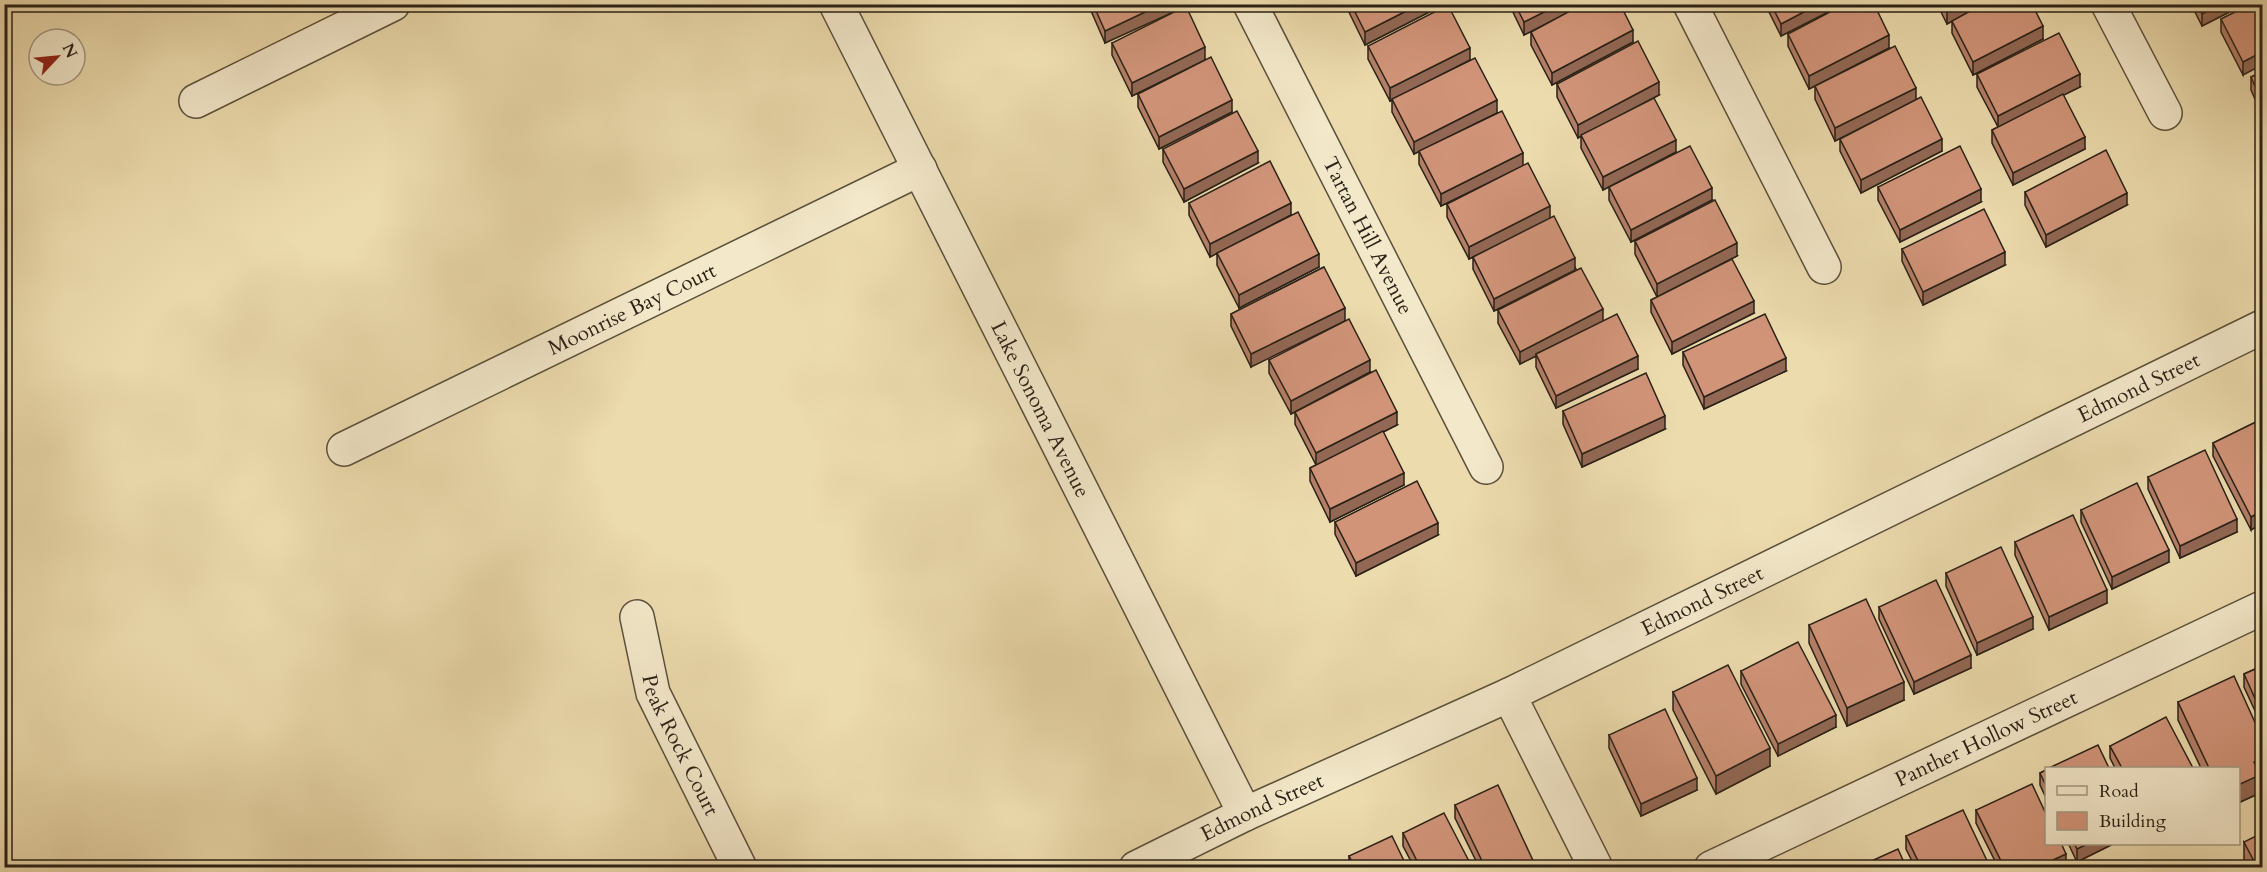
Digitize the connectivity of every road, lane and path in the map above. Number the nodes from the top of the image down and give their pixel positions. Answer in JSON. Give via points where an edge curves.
{"nodes":[{"id":1,"x":393,"y":4,"type":"edge"},
{"id":2,"x":837,"y":4,"type":"edge"},
{"id":3,"x":1250,"y":4,"type":"edge"},
{"id":4,"x":1690,"y":4,"type":"edge"},
{"id":5,"x":2108,"y":4,"type":"edge"},
{"id":6,"x":196,"y":101,"type":"dead end"},
{"id":7,"x":2165,"y":113,"type":"dead end"},
{"id":8,"x":920,"y":168,"type":"junction"},
{"id":9,"x":1824,"y":267,"type":"dead end"},
{"id":10,"x":2262,"y":327,"type":"edge"},
{"id":11,"x":344,"y":449,"type":"dead end"},
{"id":12,"x":1486,"y":467,"type":"dead end"},
{"id":13,"x":2262,"y":608,"type":"edge"},
{"id":14,"x":637,"y":616,"type":"dead end"},
{"id":15,"x":1509,"y":695,"type":"junction"},
{"id":16,"x":1245,"y":814,"type":"junction"},
{"id":17,"x":740,"y":867,"type":"edge"},
{"id":18,"x":1136,"y":867,"type":"edge"},
{"id":19,"x":1596,"y":867,"type":"edge"},
{"id":20,"x":1712,"y":867,"type":"edge"}],
"edges":[{"from":1,"to":6,"type":"street"},
{"from":2,"to":8,"type":"street","name":"Lake Sonoma Avenue"},
{"from":3,"to":12,"type":"street","name":"Tartan Hill Avenue"},
{"from":4,"to":9,"type":"street"},
{"from":5,"to":7,"type":"street"},
{"from":8,"to":11,"type":"street","name":"Moonrise Bay Court"},
{"from":8,"to":16,"type":"street","name":"Lake Sonoma Avenue"},
{"from":10,"to":15,"type":"street","name":"Edmond Street"},
{"from":13,"to":20,"type":"street","name":"Panther Hollow Street"},
{"from":14,"to":17,"type":"street","name":"Peak Rock Court","via":[[653,693]]},
{"from":15,"to":16,"type":"street","name":"Edmond Street"},
{"from":15,"to":19,"type":"street"},
{"from":16,"to":18,"type":"street","name":"Edmond Street"}]}
